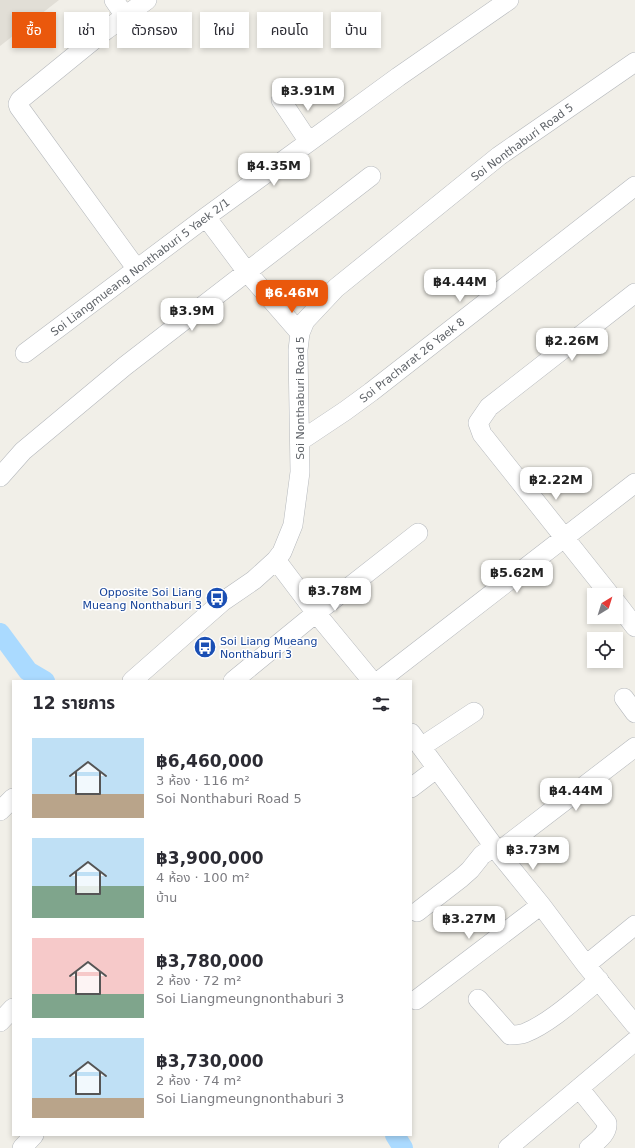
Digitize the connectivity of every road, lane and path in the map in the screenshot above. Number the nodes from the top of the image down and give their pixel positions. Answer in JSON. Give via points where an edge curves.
{"nodes":[{"id":1,"x":114,"y":0,"type":"edge"},
{"id":2,"x":147,"y":0,"type":"edge"},
{"id":3,"x":509,"y":0,"type":"edge"},
{"id":4,"x":122,"y":12,"type":"edge"},
{"id":5,"x":130,"y":12,"type":"edge"},
{"id":6,"x":117,"y":22,"type":"edge"},
{"id":7,"x":635,"y":62,"type":"edge"},
{"id":8,"x":281,"y":100,"type":"dead end"},
{"id":9,"x":310,"y":142,"type":"junction"},
{"id":10,"x":371,"y":176,"type":"dead end"},
{"id":11,"x":635,"y":186,"type":"edge"},
{"id":12,"x":206,"y":217,"type":"junction"},
{"id":13,"x":136,"y":268,"type":"junction"},
{"id":14,"x":247,"y":272,"type":"junction"},
{"id":15,"x":635,"y":293,"type":"edge"},
{"id":16,"x":300,"y":333,"type":"junction"},
{"id":17,"x":25,"y":353,"type":"dead end"},
{"id":18,"x":300,"y":441,"type":"junction"},
{"id":19,"x":0,"y":477,"type":"edge"},
{"id":20,"x":635,"y":483,"type":"edge"},
{"id":21,"x":418,"y":532,"type":"dead end"},
{"id":22,"x":565,"y":537,"type":"junction"},
{"id":23,"x":276,"y":560,"type":"junction"},
{"id":24,"x":605,"y":588,"type":"edge"},
{"id":25,"x":623,"y":609,"type":"edge"},
{"id":26,"x":316,"y":613,"type":"junction"},
{"id":27,"x":633,"y":620,"type":"edge"},
{"id":28,"x":133,"y":680,"type":"edge"},
{"id":29,"x":234,"y":680,"type":"edge"},
{"id":30,"x":371,"y":680,"type":"edge"},
{"id":31,"x":380,"y":680,"type":"edge"},
{"id":32,"x":624,"y":698,"type":"dead end"},
{"id":33,"x":474,"y":712,"type":"dead end"},
{"id":34,"x":635,"y":712,"type":"edge"},
{"id":35,"x":416,"y":740,"type":"edge"},
{"id":36,"x":635,"y":746,"type":"edge"},
{"id":37,"x":436,"y":768,"type":"junction"},
{"id":38,"x":412,"y":787,"type":"edge"},
{"id":39,"x":12,"y":799,"type":"edge"},
{"id":40,"x":0,"y":811,"type":"edge"},
{"id":41,"x":496,"y":850,"type":"junction"},
{"id":42,"x":541,"y":905,"type":"junction"},
{"id":43,"x":417,"y":912,"type":"dead end"},
{"id":44,"x":635,"y":925,"type":"edge"},
{"id":45,"x":586,"y":965,"type":"junction"},
{"id":46,"x":599,"y":980,"type":"junction"},
{"id":47,"x":478,"y":999,"type":"dead end"},
{"id":48,"x":416,"y":1000,"type":"dead end"},
{"id":49,"x":635,"y":1025,"type":"edge"},
{"id":50,"x":635,"y":1042,"type":"edge"},
{"id":51,"x":580,"y":1088,"type":"junction"},
{"id":52,"x":33,"y":1136,"type":"edge"},
{"id":53,"x":22,"y":1148,"type":"edge"},
{"id":54,"x":508,"y":1148,"type":"edge"},
{"id":55,"x":589,"y":1148,"type":"edge"}],
"edges":[{"from":1,"to":4,"type":"street"},
{"from":2,"to":5,"type":"street"},
{"from":3,"to":9,"type":"street","name":"Soi Liangmueang Nonthaburi 5 Yaek 2/1"},
{"from":6,"to":13,"type":"street","via":[[20,100],[18,107]]},
{"from":7,"to":16,"type":"street","name":"Soi Nonthaburi Road 5","via":[[499,156],[384,249],[336,288],[305,321]]},
{"from":8,"to":9,"type":"street"},
{"from":9,"to":12,"type":"street","name":"Soi Liangmueang Nonthaburi 5 Yaek 2/1"},
{"from":10,"to":14,"type":"street"},
{"from":11,"to":18,"type":"street","name":"Soi Pracharat 26 Yaek 8","via":[[371,392]]},
{"from":12,"to":13,"type":"street","name":"Soi Liangmueang Nonthaburi 5 Yaek 2/1"},
{"from":12,"to":14,"type":"street"},
{"from":13,"to":17,"type":"street","name":"Soi Liangmueang Nonthaburi 5 Yaek 2/1"},
{"from":14,"to":16,"type":"street"},
{"from":14,"to":19,"type":"street","via":[[125,366],[24,451]]},
{"from":15,"to":22,"type":"street","via":[[489,406],[478,422],[482,434]]},
{"from":16,"to":18,"type":"street","name":"Soi Nonthaburi Road 5"},
{"from":18,"to":23,"type":"street","name":"Soi Nonthaburi Road 5","via":[[300,472],[293,525]]},
{"from":20,"to":22,"type":"street"},
{"from":21,"to":26,"type":"street"},
{"from":22,"to":24,"type":"street"},
{"from":22,"to":31,"type":"street"},
{"from":23,"to":26,"type":"street"},
{"from":23,"to":28,"type":"street","name":"Soi Nonthaburi Road 5","via":[[254,580],[222,602]]},
{"from":25,"to":27,"type":"street"},
{"from":26,"to":29,"type":"street"},
{"from":26,"to":30,"type":"street"},
{"from":32,"to":34,"type":"street"},
{"from":33,"to":35,"type":"street"},
{"from":35,"to":37,"type":"street"},
{"from":36,"to":41,"type":"street"},
{"from":37,"to":38,"type":"street"},
{"from":37,"to":41,"type":"street"},
{"from":39,"to":40,"type":"street"},
{"from":41,"to":42,"type":"street"},
{"from":41,"to":43,"type":"street","via":[[482,855],[461,878]]},
{"from":42,"to":45,"type":"street"},
{"from":42,"to":48,"type":"street"},
{"from":44,"to":45,"type":"street"},
{"from":45,"to":46,"type":"street"},
{"from":46,"to":47,"type":"street","via":[[559,1012],[517,1036],[510,1035]]},
{"from":46,"to":49,"type":"street"},
{"from":50,"to":51,"type":"street"},
{"from":51,"to":54,"type":"street"},
{"from":51,"to":55,"type":"street","via":[[607,1123],[601,1138]]},
{"from":52,"to":53,"type":"street"}]}
